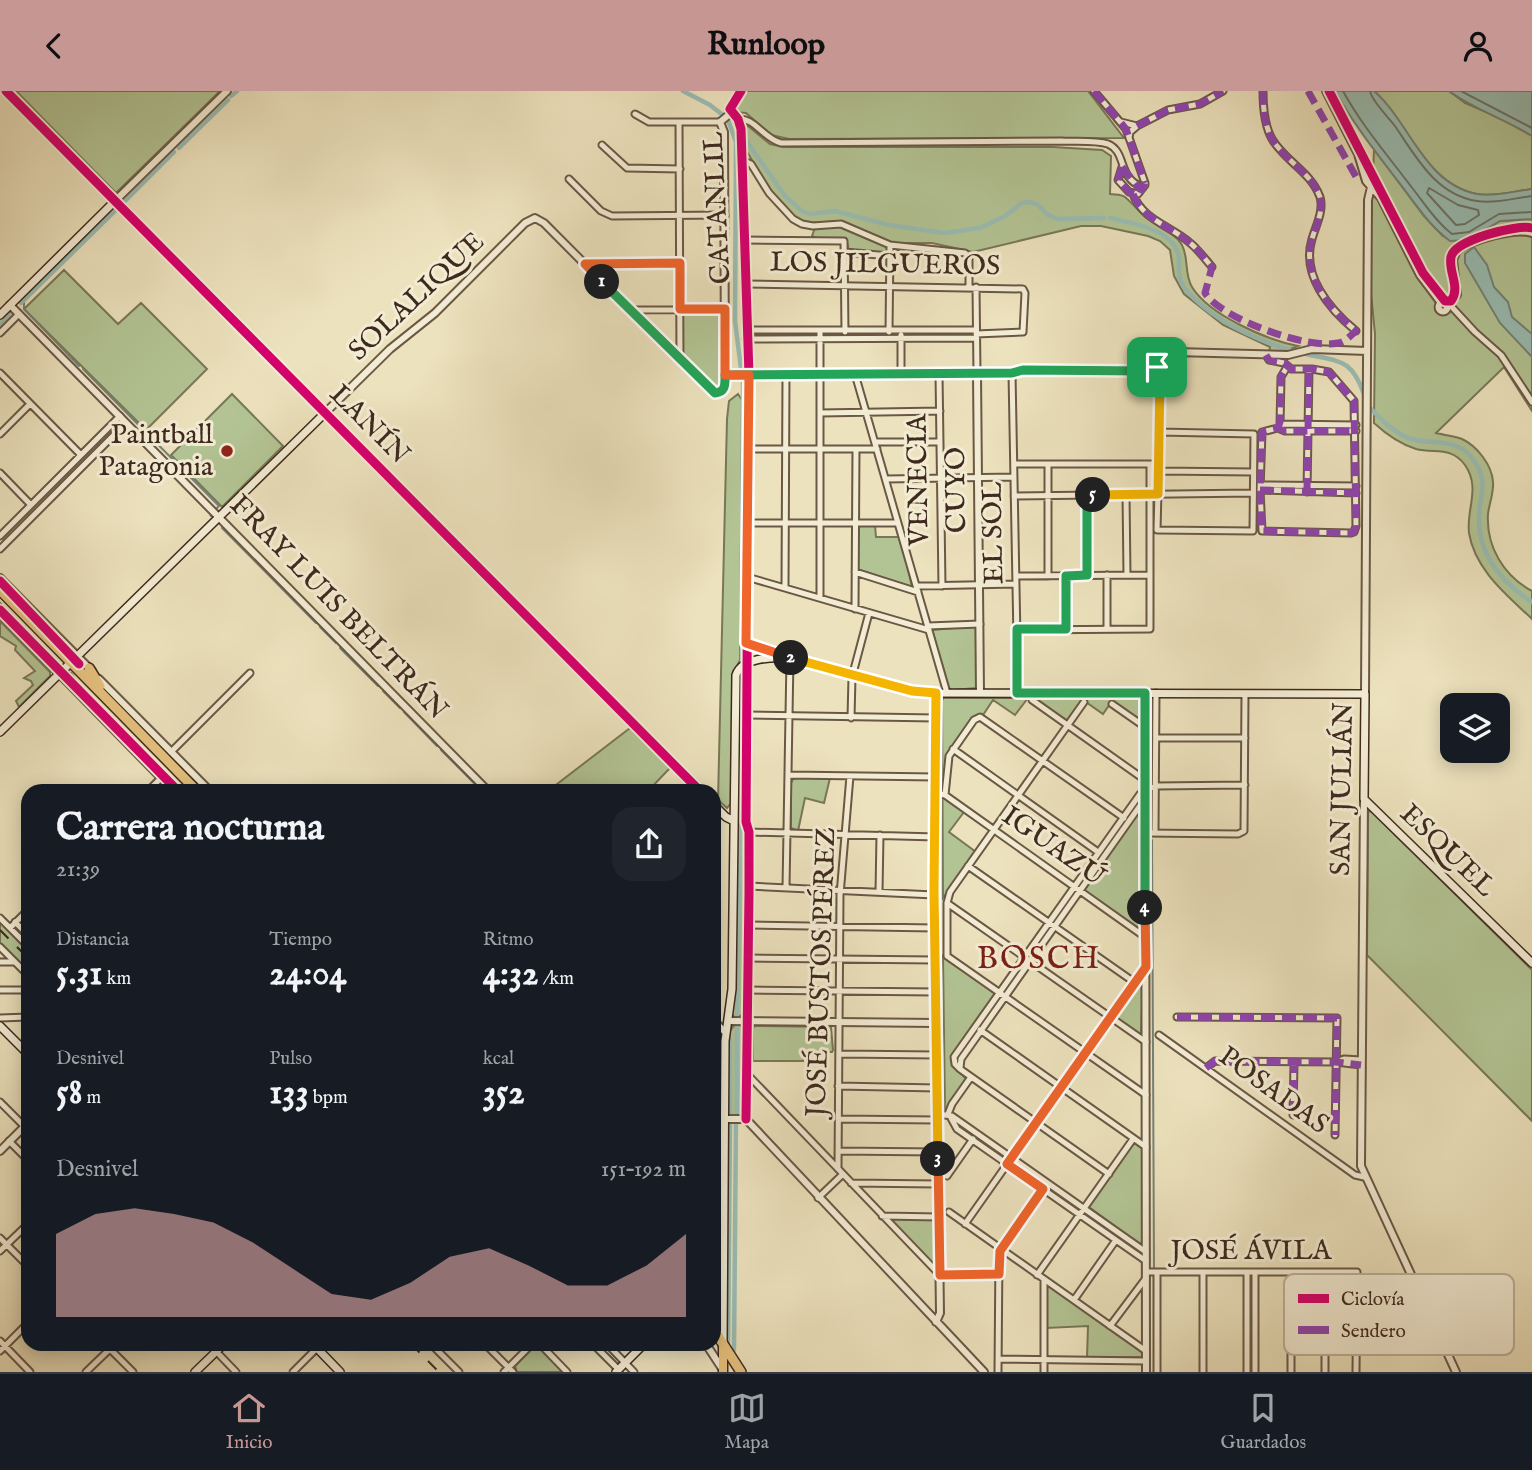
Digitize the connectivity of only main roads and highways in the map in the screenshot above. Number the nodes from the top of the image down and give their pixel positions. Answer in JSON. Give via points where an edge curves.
{"nodes":[{"id":1,"x":6,"y":91,"type":"edge"},
{"id":2,"x":115,"y":201,"type":"junction"},
{"id":3,"x":0,"y":315,"type":"edge"},
{"id":4,"x":325,"y":413,"type":"junction"},
{"id":5,"x":0,"y":590,"type":"edge"},
{"id":6,"x":0,"y":597,"type":"edge"},
{"id":7,"x":73,"y":663,"type":"junction"},
{"id":8,"x":89,"y":668,"type":"road end"},
{"id":9,"x":115,"y":708,"type":"junction"},
{"id":10,"x":0,"y":735,"type":"edge"},
{"id":11,"x":184,"y":784,"type":"edge"},
{"id":12,"x":190,"y":784,"type":"edge"},
{"id":13,"x":689,"y":784,"type":"edge"},
{"id":14,"x":1364,"y":799,"type":"joint"},
{"id":15,"x":721,"y":812,"type":"edge"},
{"id":16,"x":734,"y":821,"type":"junction"},
{"id":17,"x":1532,"y":963,"type":"edge"},
{"id":18,"x":0,"y":1026,"type":"edge"},
{"id":19,"x":21,"y":1044,"type":"edge"},
{"id":20,"x":723,"y":1292,"type":"junction"},
{"id":21,"x":721,"y":1295,"type":"edge"},
{"id":22,"x":721,"y":1327,"type":"edge"},
{"id":23,"x":721,"y":1350,"type":"edge"},
{"id":24,"x":217,"y":1351,"type":"edge"},
{"id":25,"x":320,"y":1351,"type":"edge"},
{"id":26,"x":638,"y":1351,"type":"edge"},
{"id":27,"x":719,"y":1351,"type":"edge"},
{"id":28,"x":721,"y":1351,"type":"edge"},
{"id":29,"x":617,"y":1371,"type":"edge"},
{"id":30,"x":724,"y":1371,"type":"edge"},
{"id":31,"x":195,"y":1372,"type":"edge"},
{"id":32,"x":340,"y":1372,"type":"edge"},
{"id":33,"x":735,"y":1372,"type":"edge"},
{"id":34,"x":741,"y":1372,"type":"edge"}],
"edges":[{"from":1,"to":2,"type":"main road","name":"LANÍN"},
{"from":2,"to":3,"type":"main road"},
{"from":2,"to":4,"type":"main road","name":"LANÍN"},
{"from":4,"to":7,"type":"main road","name":"SOLALIQUE"},
{"from":4,"to":13,"type":"main road","name":"LANÍN"},
{"from":5,"to":7,"type":"highway"},
{"from":6,"to":7,"type":"highway"},
{"from":7,"to":9,"type":"highway"},
{"from":7,"to":10,"type":"main road","name":"SOLALIQUE"},
{"from":7,"to":11,"type":"highway"},
{"from":8,"to":9,"type":"highway"},
{"from":9,"to":12,"type":"highway"},
{"from":14,"to":16,"type":"main road","name":"SAN JULIÁN","via":[[1365,694],[936,693],[912,691],[790,658],[771,658],[746,665],[736,675]]},
{"from":14,"to":17,"type":"main road","name":"ESQUEL"},
{"from":15,"to":16,"type":"main road"},
{"from":16,"to":20,"type":"main road","via":[[732,989],[723,1031]]},
{"from":18,"to":19,"type":"main road"},
{"from":20,"to":21,"type":"main road"},
{"from":20,"to":22,"type":"main road"},
{"from":23,"to":34,"type":"highway"},
{"from":24,"to":31,"type":"main road"},
{"from":25,"to":32,"type":"main road"},
{"from":26,"to":29,"type":"main road"},
{"from":27,"to":30,"type":"main road"},
{"from":28,"to":33,"type":"highway"}]}
